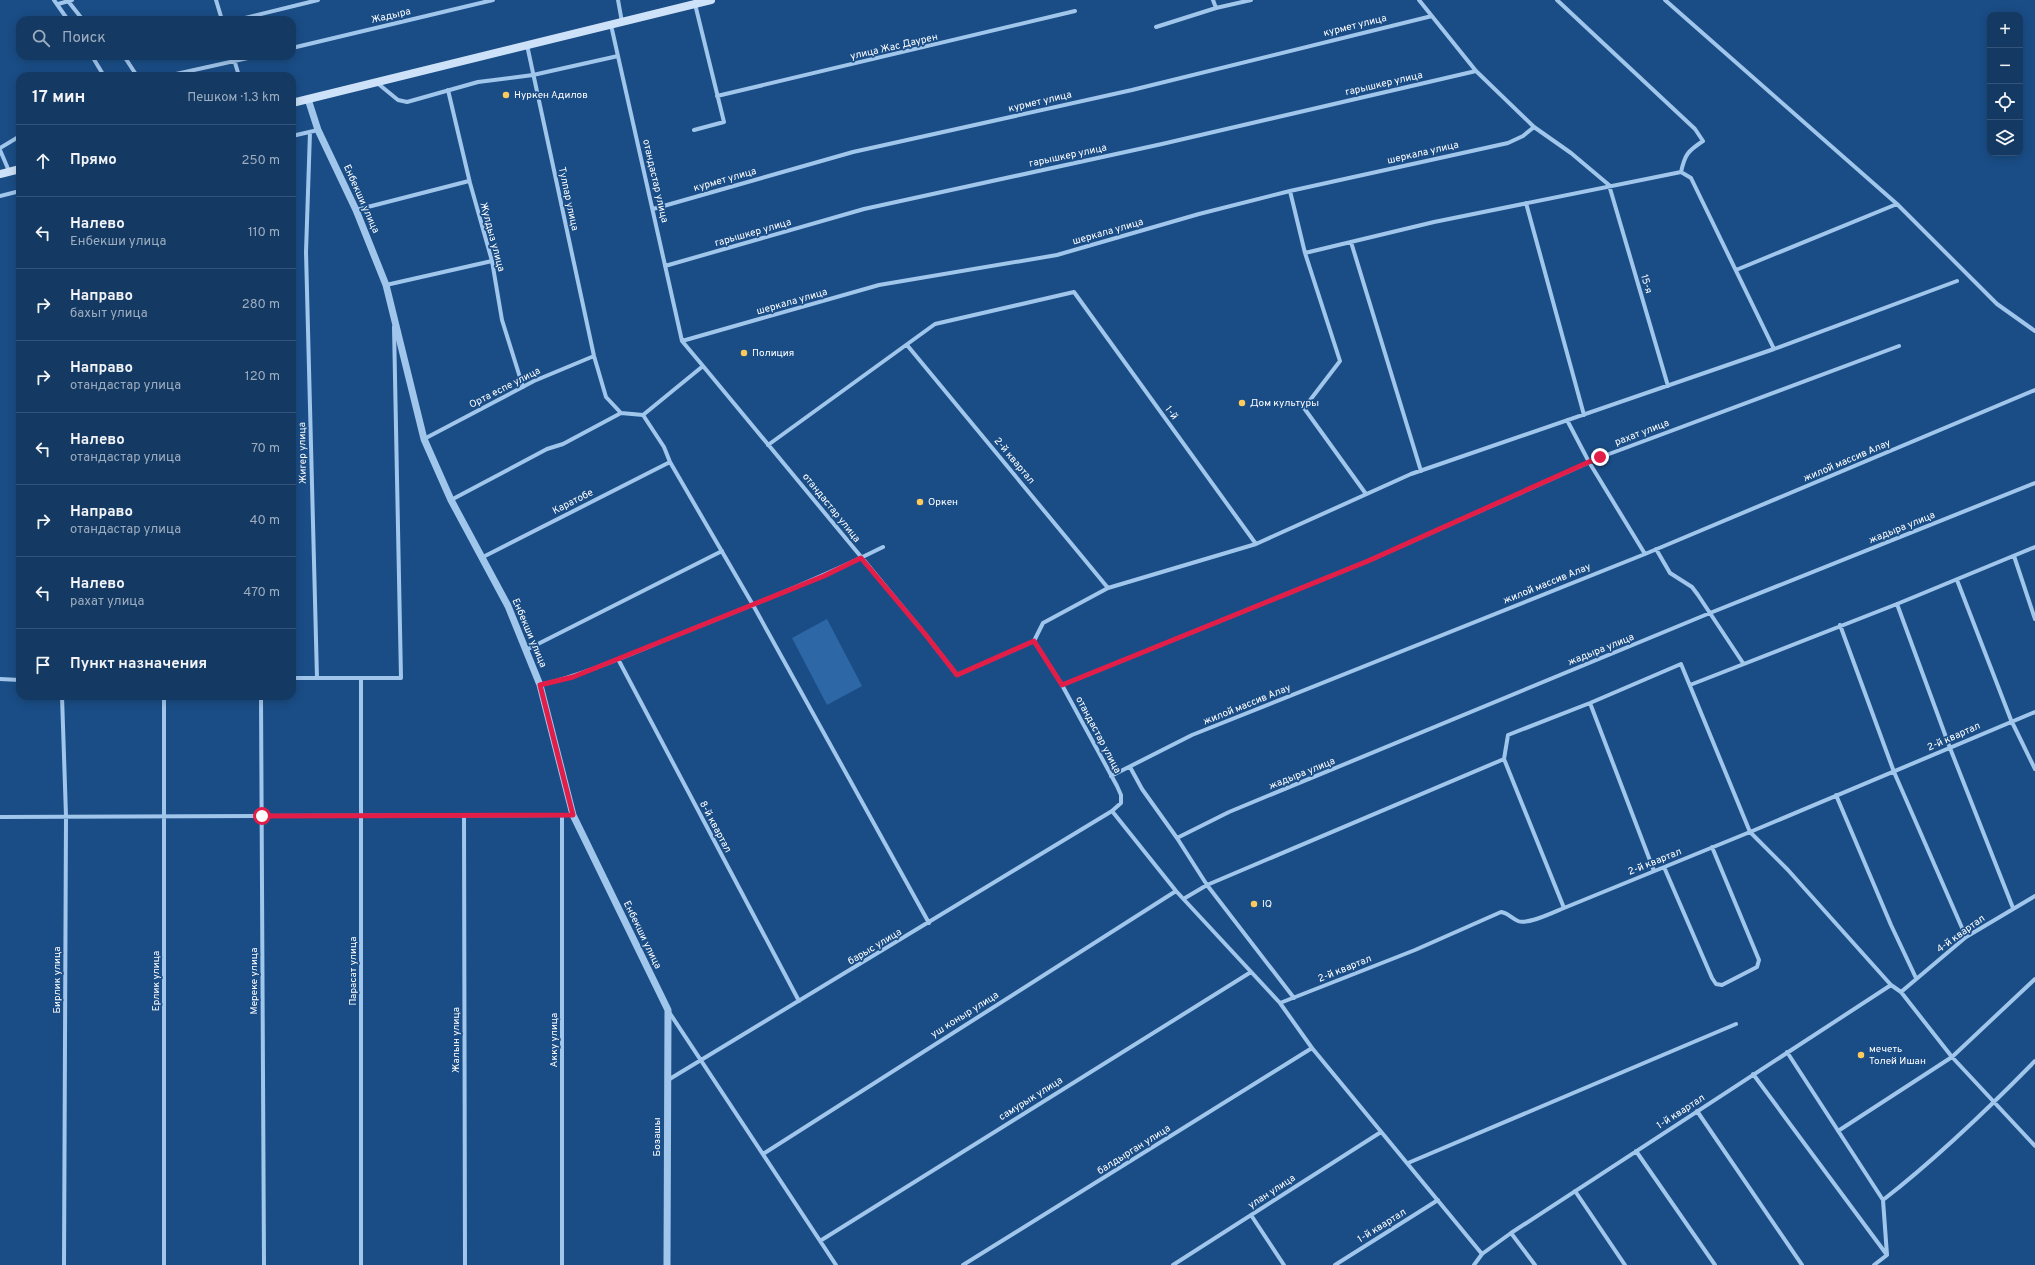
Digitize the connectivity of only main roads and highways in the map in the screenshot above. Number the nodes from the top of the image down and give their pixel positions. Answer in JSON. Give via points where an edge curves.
{"nodes":[{"id":1,"x":711,"y":0,"type":"edge"},
{"id":2,"x":296,"y":102,"type":"edge"},
{"id":3,"x":16,"y":170,"type":"edge"},
{"id":4,"x":0,"y":174,"type":"edge"}],
"edges":[{"from":1,"to":2,"type":"main road"},
{"from":3,"to":4,"type":"main road"}]}
